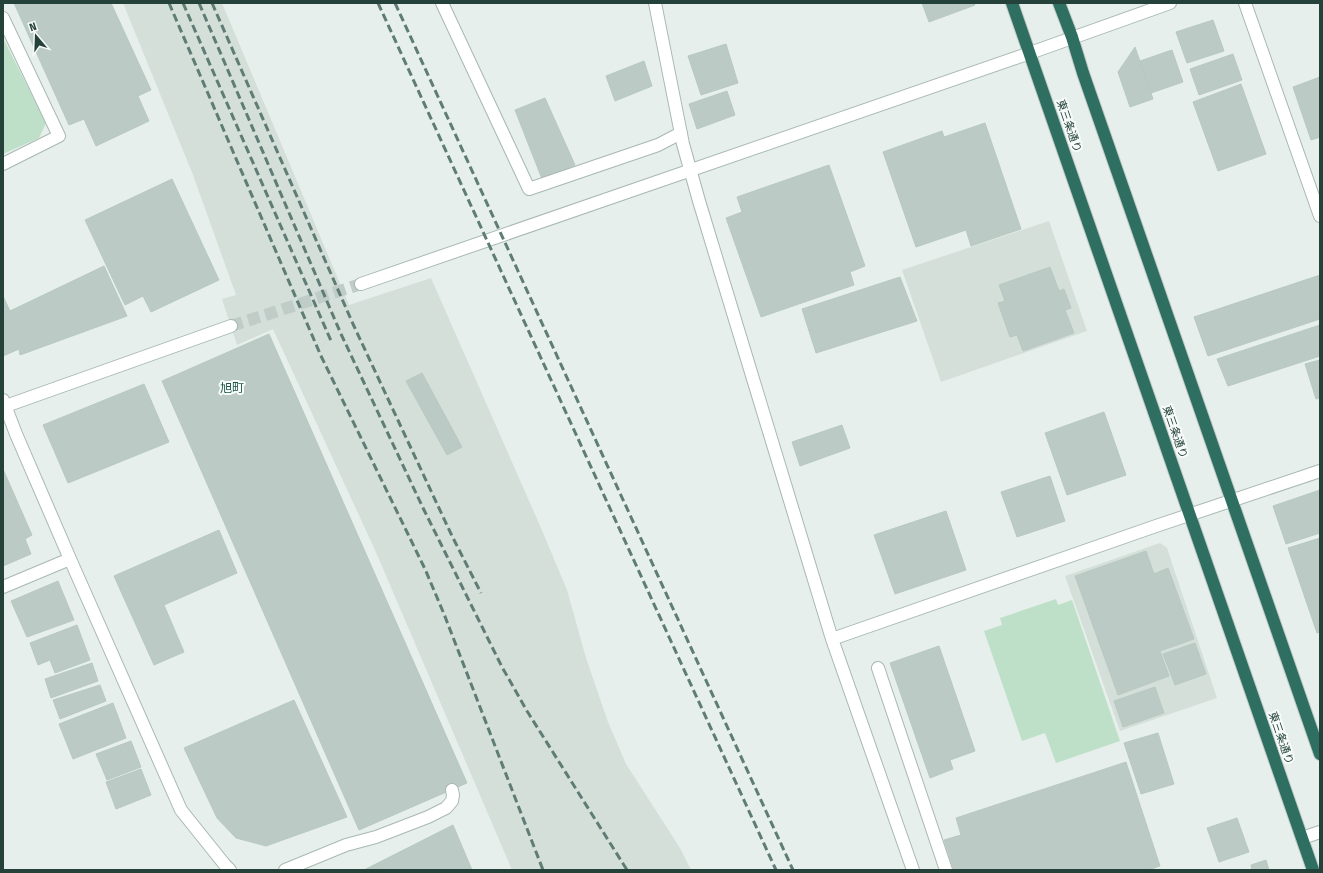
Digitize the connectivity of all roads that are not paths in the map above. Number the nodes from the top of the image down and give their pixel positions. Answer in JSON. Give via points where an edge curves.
{"nodes":[{"id":1,"x":442,"y":3,"type":"edge"},
{"id":2,"x":655,"y":3,"type":"edge"},
{"id":3,"x":1012,"y":3,"type":"edge"},
{"id":4,"x":1059,"y":3,"type":"edge"},
{"id":5,"x":1170,"y":3,"type":"edge"},
{"id":6,"x":1245,"y":3,"type":"edge"},
{"id":7,"x":3,"y":18,"type":"edge"},
{"id":8,"x":1072,"y":37,"type":"junction"},
{"id":9,"x":1030,"y":52,"type":"junction"},
{"id":10,"x":681,"y":133,"type":"junction"},
{"id":11,"x":3,"y":164,"type":"edge"},
{"id":12,"x":690,"y":170,"type":"junction"},
{"id":13,"x":1320,"y":216,"type":"edge"},
{"id":14,"x":361,"y":284,"type":"tunnel mouth"},
{"id":15,"x":231,"y":326,"type":"tunnel mouth"},
{"id":16,"x":4,"y":404,"type":"edge"},
{"id":17,"x":1320,"y":471,"type":"edge"},
{"id":18,"x":1232,"y":500,"type":"junction"},
{"id":19,"x":1189,"y":516,"type":"junction"},
{"id":20,"x":70,"y":559,"type":"junction"},
{"id":21,"x":3,"y":587,"type":"edge"},
{"id":22,"x":832,"y":639,"type":"junction"},
{"id":23,"x":878,"y":668,"type":"dead end"},
{"id":24,"x":1320,"y":754,"type":"edge"},
{"id":25,"x":452,"y":790,"type":"dead end"},
{"id":26,"x":1320,"y":832,"type":"edge"},
{"id":27,"x":1302,"y":838,"type":"junction"},
{"id":28,"x":230,"y":870,"type":"edge"},
{"id":29,"x":285,"y":870,"type":"edge"},
{"id":30,"x":913,"y":870,"type":"edge"},
{"id":31,"x":946,"y":870,"type":"edge"},
{"id":32,"x":1313,"y":870,"type":"edge"}],
"edges":[{"from":1,"to":10,"type":"street","via":[[529,189],[658,145]]},
{"from":2,"to":10,"type":"street"},
{"from":3,"to":9,"type":"highway","name":"東三条通り"},
{"from":4,"to":8,"type":"highway"},
{"from":5,"to":8,"type":"street"},
{"from":6,"to":13,"type":"street"},
{"from":7,"to":11,"type":"street","via":[[59,136]]},
{"from":8,"to":9,"type":"street"},
{"from":8,"to":18,"type":"highway"},
{"from":9,"to":12,"type":"street"},
{"from":9,"to":19,"type":"highway","name":"東三条通り"},
{"from":10,"to":12,"type":"street"},
{"from":12,"to":14,"type":"street"},
{"from":12,"to":22,"type":"street"},
{"from":15,"to":16,"type":"street"},
{"from":16,"to":20,"type":"street"},
{"from":17,"to":18,"type":"street"},
{"from":18,"to":19,"type":"street"},
{"from":18,"to":24,"type":"highway"},
{"from":19,"to":22,"type":"street"},
{"from":19,"to":27,"type":"highway","name":"東三条通り"},
{"from":20,"to":21,"type":"street"},
{"from":20,"to":28,"type":"street","via":[[181,810]]},
{"from":22,"to":30,"type":"street"},
{"from":23,"to":31,"type":"street"},
{"from":25,"to":29,"type":"street","via":[[452,801],[446,808],[428,817],[376,837],[346,845]]},
{"from":26,"to":27,"type":"street"},
{"from":27,"to":32,"type":"highway","name":"東三条通り"}]}
